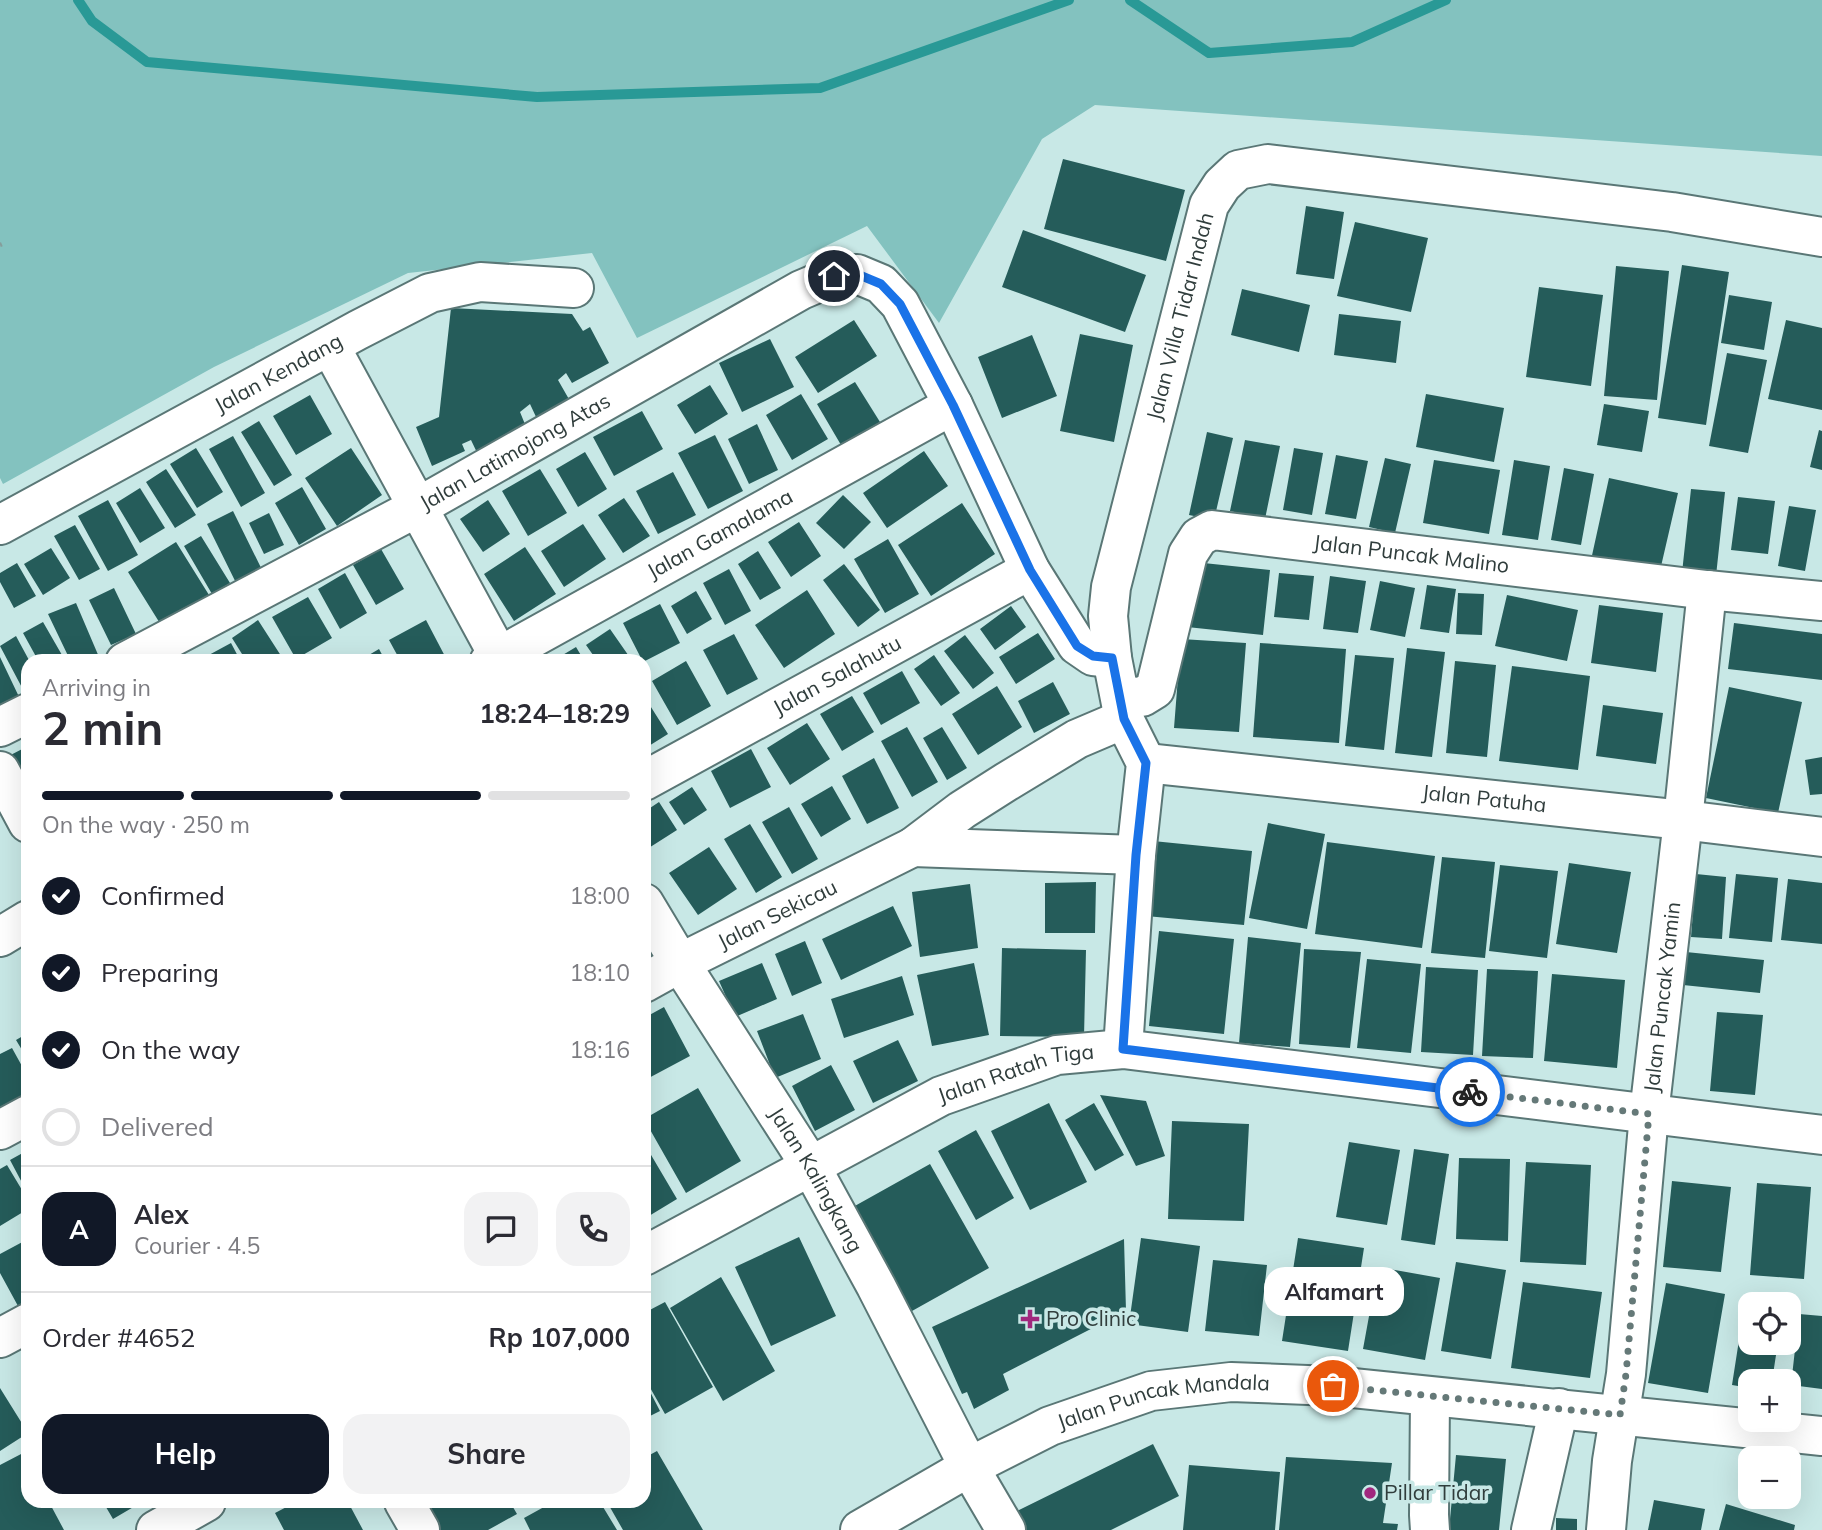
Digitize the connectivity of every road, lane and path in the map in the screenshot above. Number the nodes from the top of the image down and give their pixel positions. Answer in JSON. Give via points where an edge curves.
{"nodes":[{"id":1,"x":1822,"y":237,"type":"edge"},
{"id":2,"x":574,"y":288,"type":"dead end"},
{"id":3,"x":330,"y":346,"type":"junction"},
{"id":4,"x":953,"y":405,"type":"junction"},
{"id":5,"x":418,"y":507,"type":"junction"},
{"id":6,"x":0,"y":525,"type":"edge"},
{"id":7,"x":1030,"y":570,"type":"junction"},
{"id":8,"x":1707,"y":590,"type":"junction"},
{"id":9,"x":1822,"y":601,"type":"edge"},
{"id":10,"x":140,"y":654,"type":"edge"},
{"id":11,"x":494,"y":654,"type":"edge"},
{"id":12,"x":508,"y":654,"type":"edge"},
{"id":13,"x":1112,"y":658,"type":"junction"},
{"id":14,"x":1122,"y":708,"type":"junction"},
{"id":15,"x":21,"y":716,"type":"edge"},
{"id":16,"x":0,"y":727,"type":"edge"},
{"id":17,"x":1146,"y":763,"type":"junction"},
{"id":18,"x":0,"y":771,"type":"edge"},
{"id":19,"x":651,"y":776,"type":"edge"},
{"id":20,"x":21,"y":810,"type":"edge"},
{"id":21,"x":1683,"y":820,"type":"junction"},
{"id":22,"x":1822,"y":837,"type":"edge"},
{"id":23,"x":913,"y":847,"type":"junction"},
{"id":24,"x":1136,"y":855,"type":"junction"},
{"id":25,"x":651,"y":915,"type":"edge"},
{"id":26,"x":21,"y":924,"type":"edge"},
{"id":27,"x":0,"y":937,"type":"edge"},
{"id":28,"x":680,"y":963,"type":"junction"},
{"id":29,"x":651,"y":979,"type":"edge"},
{"id":30,"x":1123,"y":1049,"type":"junction"},
{"id":31,"x":1649,"y":1114,"type":"junction"},
{"id":32,"x":21,"y":1119,"type":"edge"},
{"id":33,"x":0,"y":1130,"type":"edge"},
{"id":34,"x":1822,"y":1135,"type":"edge"},
{"id":35,"x":810,"y":1166,"type":"junction"},
{"id":36,"x":651,"y":1252,"type":"edge"},
{"id":37,"x":21,"y":1328,"type":"edge"},
{"id":38,"x":0,"y":1338,"type":"edge"},
{"id":39,"x":1430,"y":1397,"type":"junction"},
{"id":40,"x":1559,"y":1408,"type":"junction"},
{"id":41,"x":1620,"y":1415,"type":"junction"},
{"id":42,"x":1822,"y":1436,"type":"edge"},
{"id":43,"x":970,"y":1466,"type":"junction"},
{"id":44,"x":194,"y":1508,"type":"edge"},
{"id":45,"x":407,"y":1508,"type":"edge"},
{"id":46,"x":156,"y":1530,"type":"edge"},
{"id":47,"x":420,"y":1530,"type":"edge"},
{"id":48,"x":860,"y":1530,"type":"edge"},
{"id":49,"x":1006,"y":1530,"type":"edge"},
{"id":50,"x":1430,"y":1530,"type":"edge"},
{"id":51,"x":1531,"y":1530,"type":"edge"},
{"id":52,"x":1606,"y":1530,"type":"edge"}],
"edges":[{"from":1,"to":13,"type":"street","name":"Jalan Villa Tidar Indah","via":[[1672,212],[1268,164],[1238,170],[1209,205],[1202,231],[1111,587]]},
{"from":2,"to":3,"type":"street","name":"Jalan Kendang","via":[[480,282],[442,290]]},
{"from":3,"to":5,"type":"street"},
{"from":3,"to":6,"type":"street","name":"Jalan Kendang"},
{"from":4,"to":5,"type":"street","name":"Jalan Latimojong Atas","via":[[900,304],[881,284],[857,274],[834,276]]},
{"from":4,"to":7,"type":"street"},
{"from":4,"to":12,"type":"street","name":"Jalan Gamalama"},
{"from":5,"to":10,"type":"street","name":"Jalan Latimojong Atas"},
{"from":5,"to":11,"type":"street"},
{"from":7,"to":13,"type":"street","via":[[1077,646],[1093,656]]},
{"from":7,"to":19,"type":"street","name":"Jalan Salahutu"},
{"from":8,"to":9,"type":"street","name":"Jalan Puncak Malino"},
{"from":8,"to":14,"type":"street","name":"Jalan Puncak Malino","via":[[1212,530],[1199,537],[1188,554],[1155,689]]},
{"from":8,"to":21,"type":"street","name":"Jalan Puncak Yamin"},
{"from":13,"to":14,"type":"street","name":"Jalan Villa Tidar Indah"},
{"from":14,"to":17,"type":"street","name":"Jalan Villa Tidar Indah"},
{"from":14,"to":23,"type":"street","name":"Jalan Sekicau","via":[[962,810]]},
{"from":15,"to":16,"type":"street"},
{"from":17,"to":21,"type":"street","name":"Jalan Patuha"},
{"from":17,"to":24,"type":"street"},
{"from":18,"to":20,"type":"street"},
{"from":21,"to":22,"type":"street","name":"Jalan Patuha"},
{"from":21,"to":31,"type":"street","name":"Jalan Puncak Yamin"},
{"from":23,"to":24,"type":"street"},
{"from":23,"to":28,"type":"street","name":"Jalan Sekicau"},
{"from":24,"to":30,"type":"street"},
{"from":25,"to":28,"type":"street","name":"Jalan Kalingkang"},
{"from":26,"to":27,"type":"street"},
{"from":28,"to":29,"type":"street","name":"Jalan Sekicau"},
{"from":28,"to":35,"type":"street","name":"Jalan Kalingkang"},
{"from":30,"to":31,"type":"street","name":"Jalan Ratah Tiga"},
{"from":30,"to":35,"type":"street","name":"Jalan Ratah Tiga","via":[[1057,1055],[942,1096]]},
{"from":31,"to":34,"type":"street","name":"Jalan Ratah Tiga"},
{"from":31,"to":41,"type":"street","name":"Jalan Puncak Yamin"},
{"from":32,"to":33,"type":"street"},
{"from":35,"to":36,"type":"street","name":"Jalan Ratah Tiga"},
{"from":35,"to":43,"type":"street","name":"Jalan Kalingkang"},
{"from":37,"to":38,"type":"street"},
{"from":39,"to":40,"type":"street","name":"Jalan Puncak Mandala"},
{"from":39,"to":43,"type":"street","name":"Jalan Puncak Mandala","via":[[1333,1386],[1231,1382],[1151,1391],[1050,1426]]},
{"from":39,"to":50,"type":"street"},
{"from":40,"to":41,"type":"street","name":"Jalan Puncak Mandala"},
{"from":40,"to":51,"type":"street"},
{"from":41,"to":42,"type":"street"},
{"from":41,"to":52,"type":"street","name":"Jalan Puncak Yamin"},
{"from":43,"to":48,"type":"street","name":"Jalan Puncak Mandala"},
{"from":43,"to":49,"type":"street","name":"Jalan Kalingkang"},
{"from":44,"to":46,"type":"street"},
{"from":45,"to":47,"type":"street"}]}
